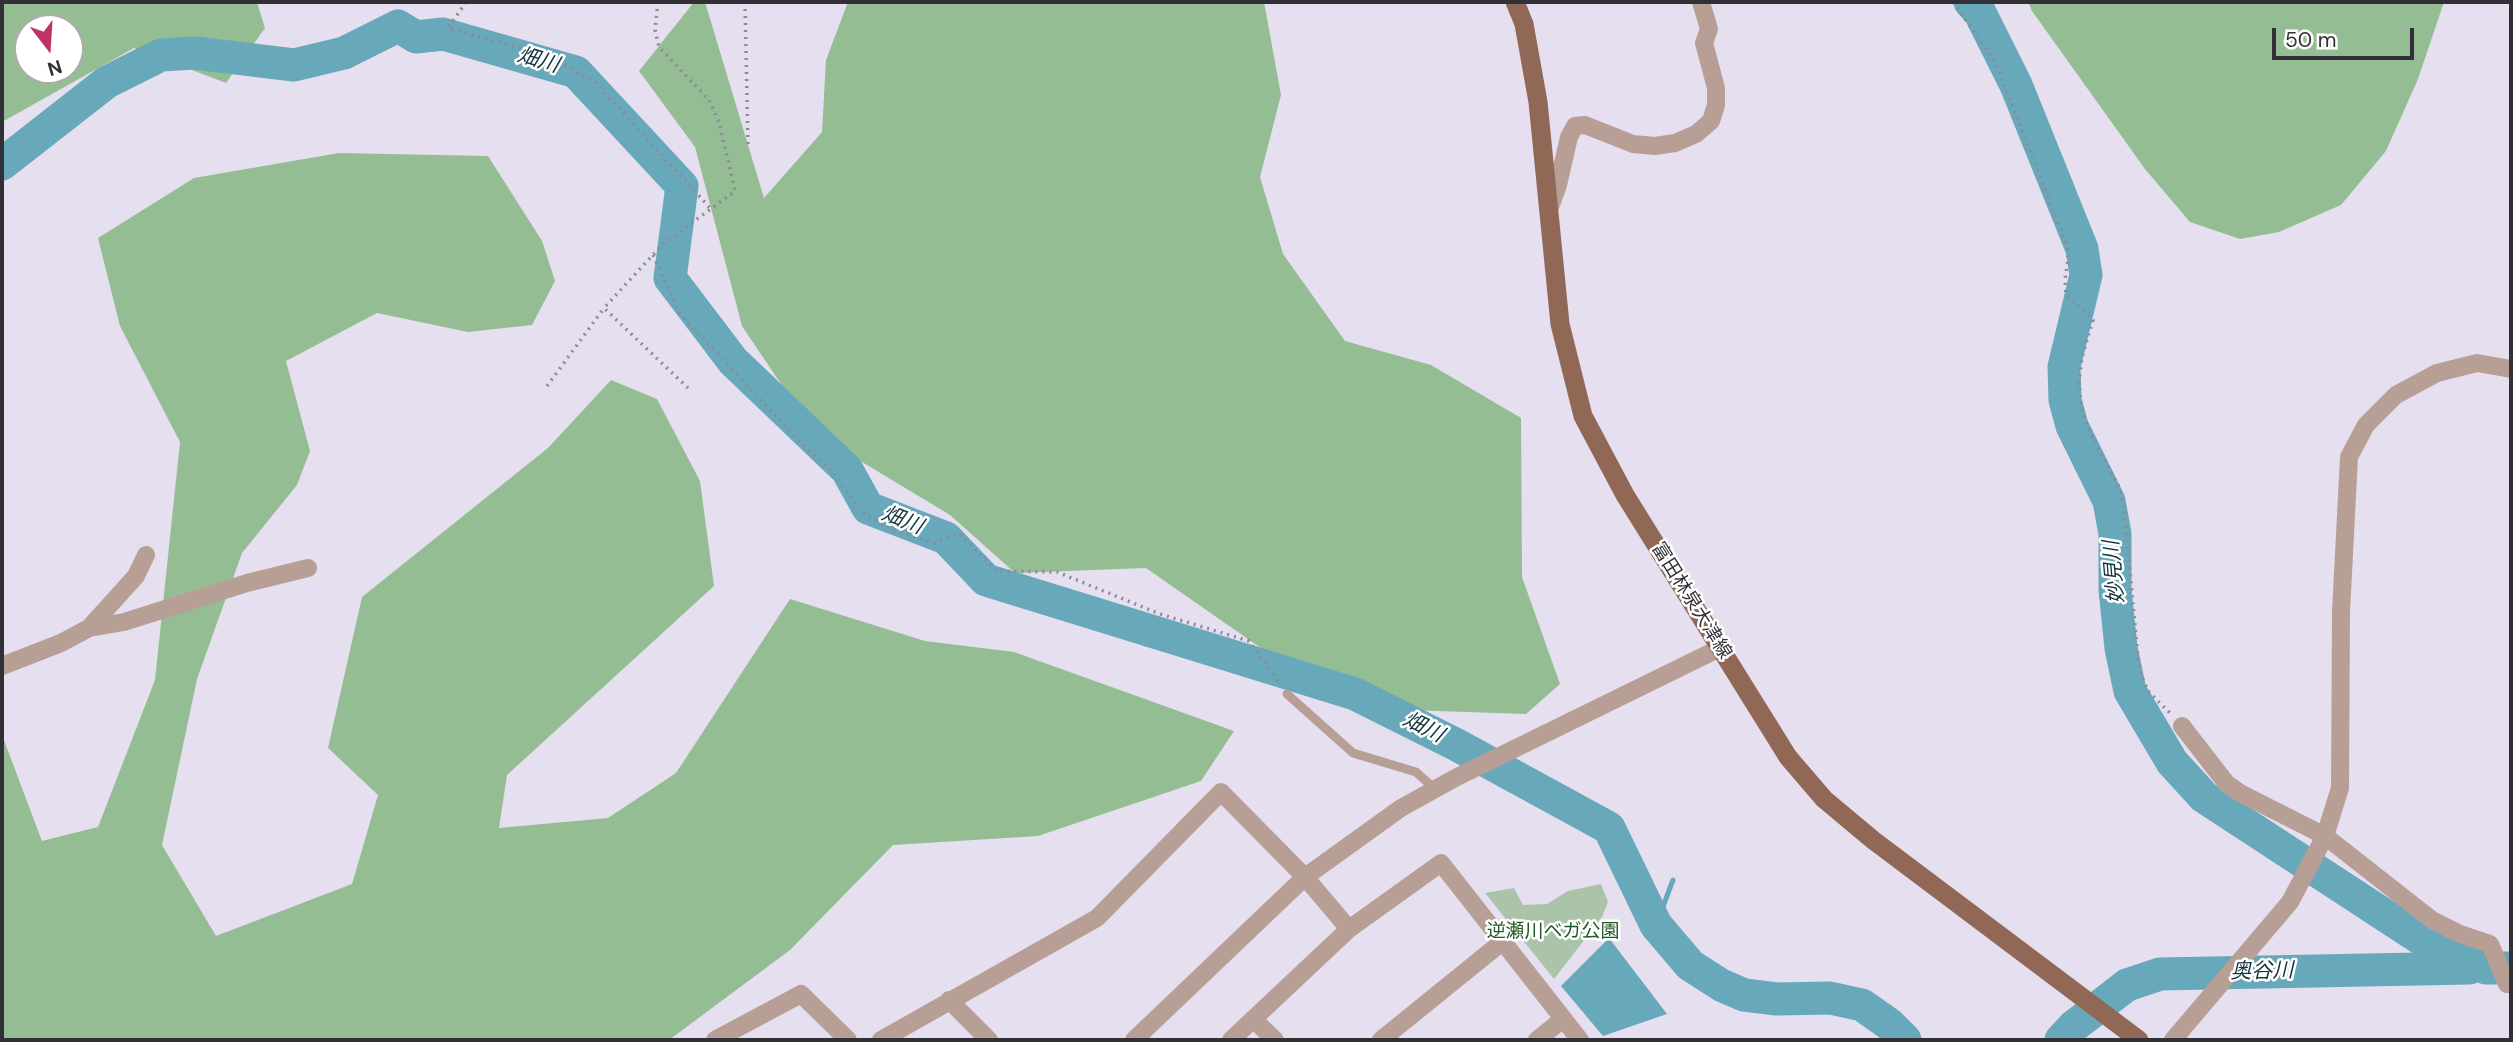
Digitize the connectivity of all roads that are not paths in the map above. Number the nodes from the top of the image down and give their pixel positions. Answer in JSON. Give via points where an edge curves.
{"nodes":[{"id":1,"x":1516,"y":2,"type":"edge"},
{"id":2,"x":1701,"y":2,"type":"edge"},
{"id":3,"x":1549,"y":210,"type":"junction"},
{"id":4,"x":2511,"y":369,"type":"edge"},
{"id":5,"x":146,"y":555,"type":"dead end"},
{"id":6,"x":308,"y":568,"type":"dead end"},
{"id":7,"x":89,"y":628,"type":"junction"},
{"id":8,"x":1720,"y":648,"type":"junction"},
{"id":9,"x":2,"y":666,"type":"edge"},
{"id":10,"x":1287,"y":694,"type":"road end"},
{"id":11,"x":2182,"y":726,"type":"road end"},
{"id":12,"x":1435,"y":789,"type":"junction"},
{"id":13,"x":2325,"y":836,"type":"junction"},
{"id":14,"x":1305,"y":877,"type":"junction"},
{"id":15,"x":1349,"y":929,"type":"junction"},
{"id":16,"x":1502,"y":942,"type":"junction"},
{"id":17,"x":2509,"y":984,"type":"edge"},
{"id":18,"x":949,"y":1000,"type":"junction"},
{"id":19,"x":1253,"y":1018,"type":"junction"},
{"id":20,"x":1563,"y":1019,"type":"junction"},
{"id":21,"x":715,"y":1040,"type":"edge"},
{"id":22,"x":848,"y":1040,"type":"edge"},
{"id":23,"x":880,"y":1040,"type":"edge"},
{"id":24,"x":989,"y":1040,"type":"edge"},
{"id":25,"x":1133,"y":1040,"type":"edge"},
{"id":26,"x":1231,"y":1040,"type":"edge"},
{"id":27,"x":1275,"y":1040,"type":"edge"},
{"id":28,"x":1381,"y":1040,"type":"edge"},
{"id":29,"x":1537,"y":1040,"type":"edge"},
{"id":30,"x":1580,"y":1040,"type":"edge"},
{"id":31,"x":2139,"y":1040,"type":"edge"},
{"id":32,"x":2174,"y":1040,"type":"edge"}],
"edges":[{"from":1,"to":3,"type":"main road","name":"富田林泉大津線","via":[[1538,102]]},
{"from":2,"to":3,"type":"street","via":[[1709,29],[1704,43],[1716,88],[1711,121],[1696,134],[1655,146],[1633,144],[1575,125]]},
{"from":3,"to":8,"type":"main road","name":"富田林泉大津線","via":[[1560,324],[1583,416],[1625,495]]},
{"from":4,"to":13,"type":"street","via":[[2477,363],[2437,373],[2396,396],[2373,417],[2349,457],[2341,612],[2340,788]]},
{"from":5,"to":7,"type":"street","via":[[136,576]]},
{"from":6,"to":7,"type":"street"},
{"from":7,"to":9,"type":"street"},
{"from":8,"to":12,"type":"street"},
{"from":8,"to":31,"type":"main road","name":"富田林泉大津線","via":[[1788,757],[1824,799]]},
{"from":10,"to":12,"type":"lane","via":[[1353,753],[1416,772]]},
{"from":11,"to":13,"type":"street","via":[[2227,784]]},
{"from":12,"to":14,"type":"street"},
{"from":13,"to":17,"type":"street","via":[[2431,920],[2490,944]]},
{"from":13,"to":32,"type":"street","via":[[2290,902]]},
{"from":14,"to":15,"type":"street"},
{"from":14,"to":18,"type":"street","via":[[1221,792],[1097,918]]},
{"from":14,"to":25,"type":"street"},
{"from":15,"to":16,"type":"street","via":[[1441,863]]},
{"from":15,"to":19,"type":"street"},
{"from":16,"to":20,"type":"street"},
{"from":16,"to":28,"type":"street"},
{"from":18,"to":23,"type":"street"},
{"from":18,"to":24,"type":"street"},
{"from":19,"to":26,"type":"street"},
{"from":19,"to":27,"type":"street"},
{"from":20,"to":29,"type":"street"},
{"from":20,"to":30,"type":"street"},
{"from":21,"to":22,"type":"street","via":[[801,994]]}]}
